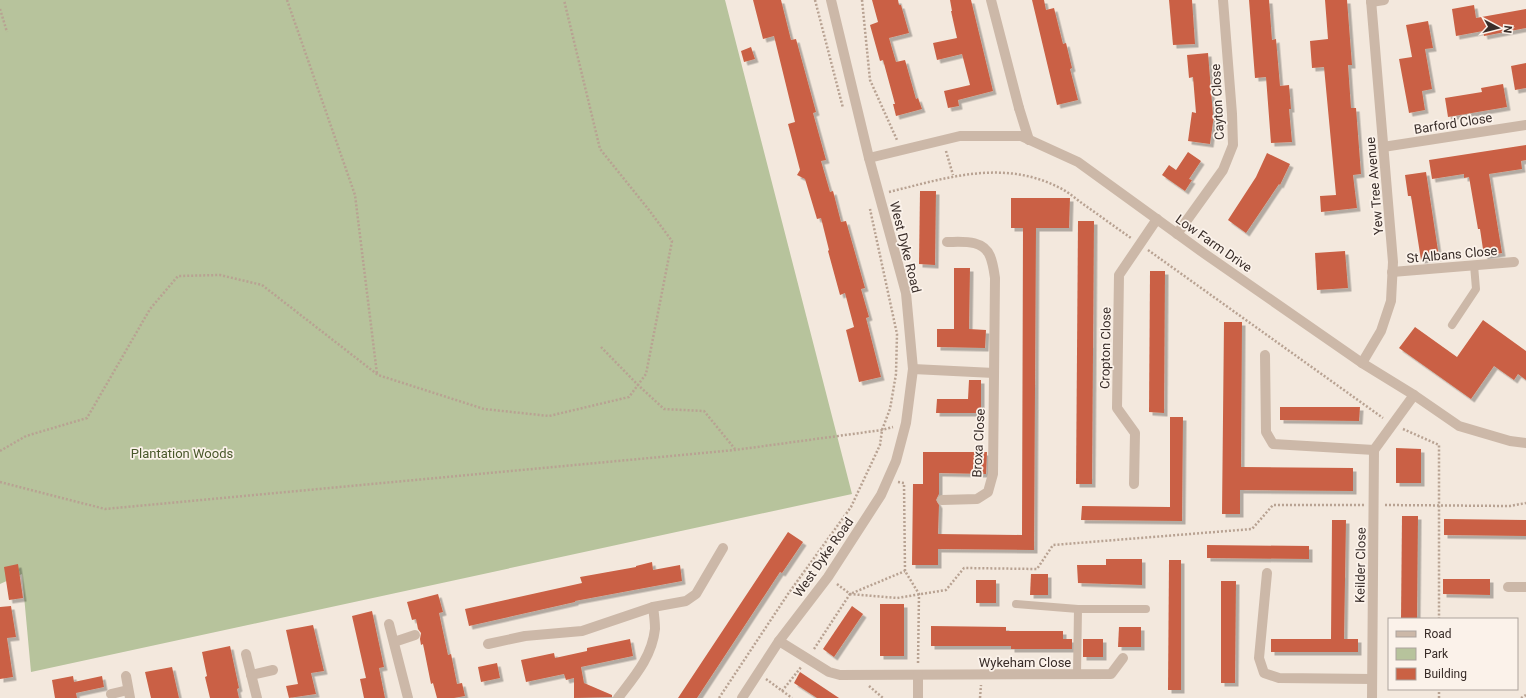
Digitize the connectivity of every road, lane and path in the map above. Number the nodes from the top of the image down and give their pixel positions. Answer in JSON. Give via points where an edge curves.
{"nodes":[{"id":1,"x":286,"y":0,"type":"edge"},
{"id":2,"x":564,"y":0,"type":"edge"},
{"id":3,"x":815,"y":0,"type":"edge"},
{"id":4,"x":830,"y":0,"type":"edge"},
{"id":5,"x":862,"y":0,"type":"edge"},
{"id":6,"x":991,"y":0,"type":"edge"},
{"id":7,"x":1223,"y":0,"type":"edge"},
{"id":8,"x":1384,"y":0,"type":"edge"},
{"id":9,"x":1371,"y":1,"type":"edge"},
{"id":10,"x":0,"y":9,"type":"edge"},
{"id":11,"x":7,"y":32,"type":"dead end"},
{"id":12,"x":844,"y":112,"type":"dead end"},
{"id":13,"x":1526,"y":125,"type":"edge"},
{"id":14,"x":943,"y":140,"type":"junction"},
{"id":15,"x":1029,"y":140,"type":"junction"},
{"id":16,"x":1383,"y":147,"type":"junction"},
{"id":17,"x":902,"y":150,"type":"junction"},
{"id":18,"x":869,"y":158,"type":"junction"},
{"id":19,"x":953,"y":175,"type":"junction"},
{"id":20,"x":879,"y":194,"type":"junction"},
{"id":21,"x":868,"y":202,"type":"dead end"},
{"id":22,"x":1157,"y":219,"type":"junction"},
{"id":23,"x":1177,"y":234,"type":"junction"},
{"id":24,"x":947,"y":242,"type":"dead end"},
{"id":25,"x":1140,"y":244,"type":"junction"},
{"id":26,"x":1514,"y":262,"type":"dead end"},
{"id":27,"x":1474,"y":265,"type":"junction"},
{"id":28,"x":1392,"y":272,"type":"junction"},
{"id":29,"x":1452,"y":325,"type":"dead end"},
{"id":30,"x":601,"y":347,"type":"dead end"},
{"id":31,"x":1265,"y":355,"type":"dead end"},
{"id":32,"x":1362,"y":363,"type":"junction"},
{"id":33,"x":913,"y":369,"type":"junction"},
{"id":34,"x":994,"y":373,"type":"junction"},
{"id":35,"x":378,"y":375,"type":"junction"},
{"id":36,"x":638,"y":385,"type":"junction"},
{"id":37,"x":1414,"y":395,"type":"junction"},
{"id":38,"x":906,"y":423,"type":"junction"},
{"id":39,"x":1392,"y":425,"type":"junction"},
{"id":40,"x":882,"y":430,"type":"junction"},
{"id":41,"x":1526,"y":443,"type":"edge"},
{"id":42,"x":0,"y":450,"type":"edge"},
{"id":43,"x":735,"y":450,"type":"junction"},
{"id":44,"x":1374,"y":450,"type":"junction"},
{"id":45,"x":888,"y":480,"type":"junction"},
{"id":46,"x":0,"y":482,"type":"edge"},
{"id":47,"x":1134,"y":484,"type":"dead end"},
{"id":48,"x":942,"y":500,"type":"dead end"},
{"id":49,"x":1526,"y":503,"type":"edge"},
{"id":50,"x":1374,"y":505,"type":"junction"},
{"id":51,"x":1439,"y":505,"type":"junction"},
{"id":52,"x":723,"y":548,"type":"dead end"},
{"id":53,"x":905,"y":571,"type":"junction"},
{"id":54,"x":1267,"y":573,"type":"dead end"},
{"id":55,"x":828,"y":577,"type":"junction"},
{"id":56,"x":1508,"y":587,"type":"dead end"},
{"id":57,"x":1526,"y":587,"type":"edge"},
{"id":58,"x":850,"y":594,"type":"junction"},
{"id":59,"x":919,"y":594,"type":"junction"},
{"id":60,"x":1016,"y":604,"type":"dead end"},
{"id":61,"x":653,"y":607,"type":"junction"},
{"id":62,"x":1078,"y":609,"type":"junction"},
{"id":63,"x":1146,"y":609,"type":"dead end"},
{"id":64,"x":1439,"y":618,"type":"edge"},
{"id":65,"x":389,"y":624,"type":"dead end"},
{"id":66,"x":415,"y":635,"type":"dead end"},
{"id":67,"x":779,"y":641,"type":"junction"},
{"id":68,"x":394,"y":642,"type":"junction"},
{"id":69,"x":488,"y":644,"type":"dead end"},
{"id":70,"x":246,"y":654,"type":"dead end"},
{"id":71,"x":1123,"y":658,"type":"dead end"},
{"id":72,"x":808,"y":659,"type":"junction"},
{"id":73,"x":273,"y":670,"type":"dead end"},
{"id":74,"x":758,"y":673,"type":"junction"},
{"id":75,"x":251,"y":675,"type":"junction"},
{"id":76,"x":918,"y":675,"type":"junction"},
{"id":77,"x":1077,"y":675,"type":"junction"},
{"id":78,"x":126,"y":676,"type":"dead end"},
{"id":79,"x":1372,"y":679,"type":"junction"},
{"id":80,"x":782,"y":691,"type":"junction"},
{"id":81,"x":111,"y":694,"type":"dead end"},
{"id":82,"x":129,"y":694,"type":"edge"},
{"id":83,"x":1526,"y":696,"type":"edge"},
{"id":84,"x":257,"y":698,"type":"edge"},
{"id":85,"x":408,"y":698,"type":"edge"},
{"id":86,"x":618,"y":698,"type":"edge"},
{"id":87,"x":719,"y":698,"type":"edge"},
{"id":88,"x":742,"y":698,"type":"edge"},
{"id":89,"x":792,"y":698,"type":"edge"},
{"id":90,"x":918,"y":698,"type":"edge"},
{"id":91,"x":1372,"y":698,"type":"edge"},
{"id":92,"x":1521,"y":698,"type":"edge"}],
"edges":[{"from":1,"to":35,"type":"path","via":[[355,195]]},
{"from":2,"to":36,"type":"path","via":[[600,149],[672,241],[646,374]]},
{"from":3,"to":12,"type":"path"},
{"from":4,"to":18,"type":"street","name":"West Dyke Road"},
{"from":5,"to":17,"type":"path","via":[[870,80]]},
{"from":6,"to":15,"type":"street"},
{"from":7,"to":23,"type":"street","name":"Cayton Close","via":[[1233,145],[1223,170]]},
{"from":8,"to":9,"type":"street"},
{"from":9,"to":16,"type":"street","name":"Yew Tree Avenue"},
{"from":10,"to":11,"type":"path"},
{"from":13,"to":16,"type":"street","name":"Barford Close"},
{"from":14,"to":15,"type":"street","name":"Low Farm Drive","via":[[960,136],[1020,136]]},
{"from":14,"to":17,"type":"street","name":"Low Farm Drive"},
{"from":14,"to":19,"type":"path"},
{"from":15,"to":22,"type":"street","name":"Low Farm Drive","via":[[1078,162]]},
{"from":16,"to":28,"type":"street","name":"Yew Tree Avenue"},
{"from":17,"to":18,"type":"street","name":"Low Farm Drive"},
{"from":18,"to":20,"type":"street","name":"West Dyke Road"},
{"from":19,"to":20,"type":"path"},
{"from":19,"to":25,"type":"path","via":[[983,172],[1014,173],[1042,179],[1060,187]]},
{"from":20,"to":33,"type":"street","name":"West Dyke Road","via":[[906,293]]},
{"from":21,"to":40,"type":"path","via":[[897,334],[896,374],[890,409]]},
{"from":22,"to":23,"type":"street","name":"Low Farm Drive"},
{"from":22,"to":25,"type":"street","name":"Cropton Close"},
{"from":23,"to":32,"type":"street","name":"Low Farm Drive"},
{"from":24,"to":34,"type":"street","name":"Broxa Close","via":[[978,243],[990,255],[995,278]]},
{"from":25,"to":39,"type":"path"},
{"from":25,"to":47,"type":"street","name":"Cropton Close","via":[[1119,275],[1117,408],[1135,433]]},
{"from":26,"to":27,"type":"street","name":"St Albans Close"},
{"from":27,"to":28,"type":"street","name":"St Albans Close"},
{"from":27,"to":29,"type":"lane","via":[[1476,289]]},
{"from":28,"to":32,"type":"street","name":"Yew Tree Avenue","via":[[1391,301],[1381,331]]},
{"from":30,"to":36,"type":"path"},
{"from":31,"to":44,"type":"street","via":[[1266,432],[1273,444]]},
{"from":32,"to":37,"type":"street","name":"Low Farm Drive"},
{"from":33,"to":34,"type":"street"},
{"from":33,"to":38,"type":"street","name":"West Dyke Road"},
{"from":34,"to":48,"type":"street","name":"Broxa Close","via":[[993,474],[988,492],[977,499]]},
{"from":35,"to":36,"type":"path","via":[[484,409],[548,416],[629,397]]},
{"from":35,"to":42,"type":"path","via":[[262,285],[220,275],[178,276],[150,309],[87,418],[26,436]]},
{"from":36,"to":43,"type":"path","via":[[664,409],[704,411]]},
{"from":37,"to":39,"type":"street"},
{"from":37,"to":41,"type":"street","name":"Low Farm Drive","via":[[1459,426]]},
{"from":38,"to":40,"type":"path"},
{"from":38,"to":45,"type":"street","name":"West Dyke Road"},
{"from":39,"to":44,"type":"street"},
{"from":39,"to":51,"type":"path","via":[[1439,445]]},
{"from":40,"to":43,"type":"path"},
{"from":40,"to":87,"type":"path","via":[[880,445],[851,508],[788,594]]},
{"from":43,"to":46,"type":"path","via":[[105,509]]},
{"from":44,"to":50,"type":"street","name":"Keilder Close"},
{"from":45,"to":53,"type":"path","via":[[904,483]]},
{"from":45,"to":55,"type":"street","name":"West Dyke Road"},
{"from":49,"to":51,"type":"path","via":[[1510,506]]},
{"from":50,"to":51,"type":"path"},
{"from":50,"to":59,"type":"path","via":[[1273,505],[1252,529],[1053,545],[1037,569],[964,568],[946,590]]},
{"from":50,"to":79,"type":"street","name":"Keilder Close"},
{"from":51,"to":64,"type":"path"},
{"from":52,"to":61,"type":"street","via":[[696,594],[686,601]]},
{"from":53,"to":58,"type":"path"},
{"from":53,"to":59,"type":"path"},
{"from":54,"to":79,"type":"street","via":[[1259,658],[1264,673],[1279,678]]},
{"from":55,"to":58,"type":"path"},
{"from":55,"to":67,"type":"street","name":"West Dyke Road"},
{"from":56,"to":57,"type":"street"},
{"from":58,"to":59,"type":"path","via":[[897,598]]},
{"from":58,"to":72,"type":"path"},
{"from":59,"to":76,"type":"path"},
{"from":60,"to":62,"type":"lane"},
{"from":61,"to":69,"type":"street","via":[[582,631],[525,636]]},
{"from":61,"to":86,"type":"street","via":[[655,629],[651,647],[641,668]]},
{"from":62,"to":63,"type":"lane"},
{"from":62,"to":77,"type":"lane"},
{"from":65,"to":68,"type":"street"},
{"from":66,"to":68,"type":"street"},
{"from":67,"to":72,"type":"street","name":"Wykeham Close"},
{"from":67,"to":74,"type":"street","name":"West Dyke Road"},
{"from":68,"to":85,"type":"street"},
{"from":70,"to":75,"type":"street"},
{"from":71,"to":77,"type":"street","name":"Wykeham Close","via":[[1111,674]]},
{"from":72,"to":76,"type":"street","name":"Wykeham Close","via":[[829,672],[840,675]]},
{"from":72,"to":80,"type":"path"},
{"from":73,"to":75,"type":"street"},
{"from":74,"to":80,"type":"path"},
{"from":74,"to":88,"type":"street","name":"West Dyke Road"},
{"from":75,"to":84,"type":"street"},
{"from":76,"to":77,"type":"street","name":"Wykeham Close"},
{"from":76,"to":90,"type":"street"},
{"from":78,"to":82,"type":"street"},
{"from":79,"to":91,"type":"street","name":"Keilder Close"},
{"from":80,"to":89,"type":"path"},
{"from":81,"to":82,"type":"street"},
{"from":83,"to":92,"type":"path"}]}
